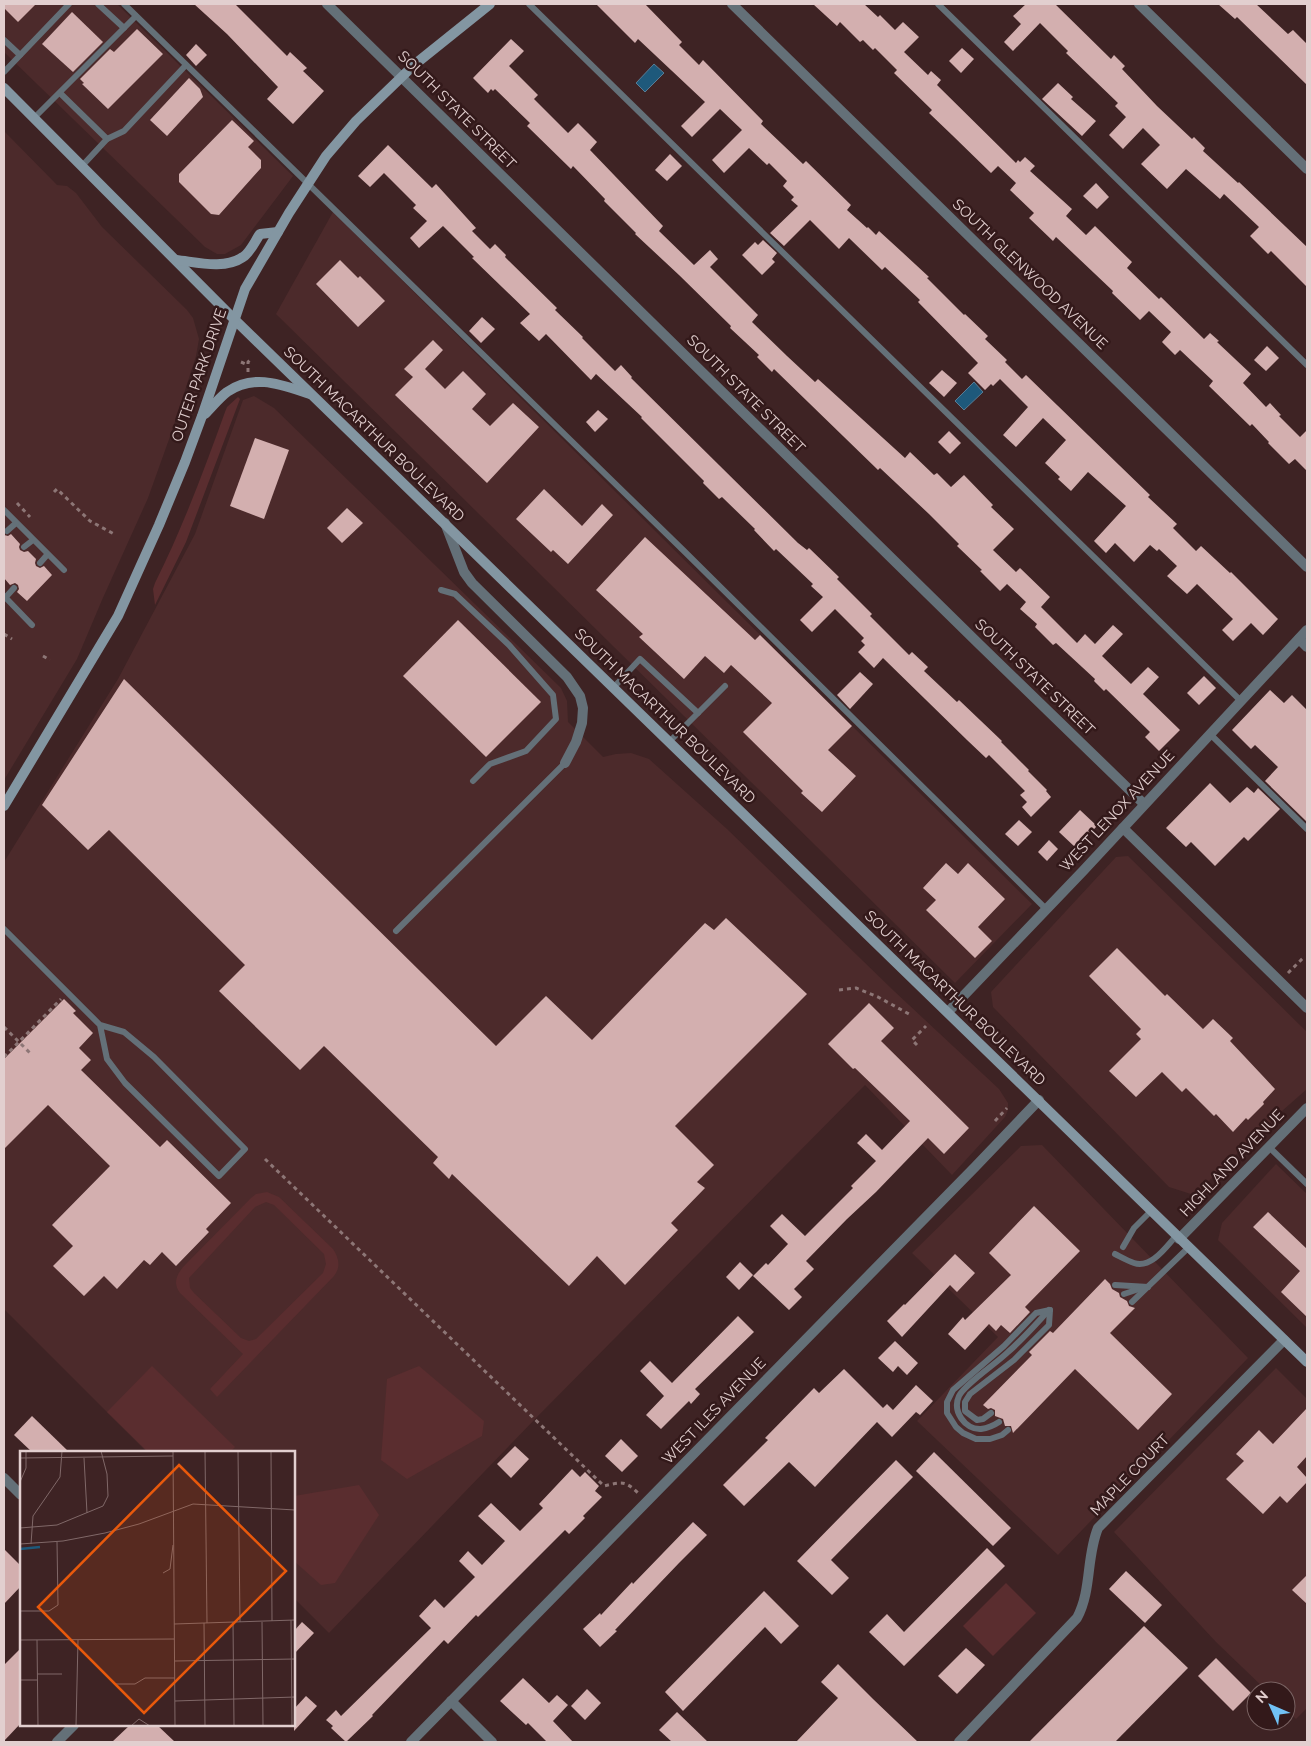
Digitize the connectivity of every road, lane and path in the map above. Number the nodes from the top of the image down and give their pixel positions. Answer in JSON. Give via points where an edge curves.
{"nodes":[{"id":1,"x":69,"y":4,"type":"edge"},
{"id":2,"x":98,"y":4,"type":"edge"},
{"id":3,"x":124,"y":4,"type":"edge"},
{"id":4,"x":327,"y":4,"type":"edge"},
{"id":5,"x":490,"y":4,"type":"edge"},
{"id":6,"x":530,"y":4,"type":"edge"},
{"id":7,"x":732,"y":4,"type":"edge"},
{"id":8,"x":938,"y":4,"type":"edge"},
{"id":9,"x":1139,"y":4,"type":"edge"},
{"id":10,"x":136,"y":16,"type":"junction"},
{"id":11,"x":124,"y":28,"type":"junction"},
{"id":12,"x":4,"y":40,"type":"edge"},
{"id":13,"x":20,"y":55,"type":"junction"},
{"id":14,"x":186,"y":65,"type":"junction"},
{"id":15,"x":4,"y":72,"type":"edge"},
{"id":16,"x":402,"y":77,"type":"junction"},
{"id":17,"x":4,"y":88,"type":"edge"},
{"id":18,"x":60,"y":93,"type":"junction"},
{"id":19,"x":34,"y":118,"type":"junction"},
{"id":20,"x":108,"y":139,"type":"junction"},
{"id":21,"x":82,"y":166,"type":"junction"},
{"id":22,"x":1307,"y":169,"type":"edge"},
{"id":23,"x":307,"y":183,"type":"junction"},
{"id":24,"x":278,"y":232,"type":"junction"},
{"id":25,"x":176,"y":260,"type":"junction"},
{"id":26,"x":235,"y":320,"type":"junction"},
{"id":27,"x":250,"y":360,"type":"dead end"},
{"id":28,"x":241,"y":362,"type":"dead end"},
{"id":29,"x":248,"y":365,"type":"junction"},
{"id":30,"x":1307,"y":365,"type":"edge"},
{"id":31,"x":248,"y":375,"type":"dead end"},
{"id":32,"x":313,"y":395,"type":"junction"},
{"id":33,"x":202,"y":416,"type":"junction"},
{"id":34,"x":54,"y":492,"type":"dead end"},
{"id":35,"x":17,"y":503,"type":"dead end"},
{"id":36,"x":4,"y":510,"type":"edge"},
{"id":37,"x":30,"y":517,"type":"dead end"},
{"id":38,"x":16,"y":522,"type":"junction"},
{"id":39,"x":445,"y":522,"type":"junction"},
{"id":40,"x":7,"y":531,"type":"dead end"},
{"id":41,"x":114,"y":534,"type":"dead end"},
{"id":42,"x":33,"y":540,"type":"junction"},
{"id":43,"x":24,"y":547,"type":"dead end"},
{"id":44,"x":47,"y":555,"type":"junction"},
{"id":45,"x":40,"y":563,"type":"dead end"},
{"id":46,"x":1307,"y":566,"type":"edge"},
{"id":47,"x":64,"y":570,"type":"dead end"},
{"id":48,"x":14,"y":588,"type":"dead end"},
{"id":49,"x":441,"y":590,"type":"dead end"},
{"id":50,"x":4,"y":597,"type":"edge"},
{"id":51,"x":32,"y":625,"type":"dead end"},
{"id":52,"x":1307,"y":630,"type":"edge"},
{"id":53,"x":4,"y":634,"type":"edge"},
{"id":54,"x":12,"y":639,"type":"dead end"},
{"id":55,"x":1299,"y":639,"type":"junction"},
{"id":56,"x":1307,"y":647,"type":"edge"},
{"id":57,"x":43,"y":656,"type":"dead end"},
{"id":58,"x":50,"y":660,"type":"dead end"},
{"id":59,"x":724,"y":686,"type":"dead end"},
{"id":60,"x":614,"y":687,"type":"junction"},
{"id":61,"x":1241,"y":701,"type":"junction"},
{"id":62,"x":698,"y":713,"type":"junction"},
{"id":63,"x":1210,"y":734,"type":"junction"},
{"id":64,"x":669,"y":742,"type":"junction"},
{"id":65,"x":565,"y":762,"type":"joint"},
{"id":66,"x":472,"y":781,"type":"dead end"},
{"id":67,"x":1144,"y":804,"type":"junction"},
{"id":68,"x":4,"y":806,"type":"edge"},
{"id":69,"x":1123,"y":828,"type":"junction"},
{"id":70,"x":1307,"y":829,"type":"edge"},
{"id":71,"x":1046,"y":909,"type":"junction"},
{"id":72,"x":4,"y":929,"type":"edge"},
{"id":73,"x":396,"y":931,"type":"dead end"},
{"id":74,"x":1305,"y":956,"type":"dead end"},
{"id":75,"x":1285,"y":976,"type":"dead end"},
{"id":76,"x":840,"y":990,"type":"dead end"},
{"id":77,"x":61,"y":999,"type":"dead end"},
{"id":78,"x":1307,"y":1008,"type":"edge"},
{"id":79,"x":948,"y":1012,"type":"junction"},
{"id":80,"x":909,"y":1014,"type":"dead end"},
{"id":81,"x":100,"y":1024,"type":"junction"},
{"id":82,"x":926,"y":1026,"type":"dead end"},
{"id":83,"x":4,"y":1027,"type":"edge"},
{"id":84,"x":19,"y":1042,"type":"junction"},
{"id":85,"x":917,"y":1045,"type":"dead end"},
{"id":86,"x":30,"y":1053,"type":"dead end"},
{"id":87,"x":4,"y":1057,"type":"edge"},
{"id":88,"x":1038,"y":1100,"type":"junction"},
{"id":89,"x":1007,"y":1108,"type":"dead end"},
{"id":90,"x":1307,"y":1108,"type":"edge"},
{"id":91,"x":994,"y":1121,"type":"dead end"},
{"id":92,"x":1269,"y":1147,"type":"junction"},
{"id":93,"x":265,"y":1159,"type":"dead end"},
{"id":94,"x":1307,"y":1184,"type":"edge"},
{"id":95,"x":1151,"y":1211,"type":"junction"},
{"id":96,"x":1178,"y":1237,"type":"junction"},
{"id":97,"x":1123,"y":1247,"type":"dead end"},
{"id":98,"x":1188,"y":1248,"type":"junction"},
{"id":99,"x":1116,"y":1254,"type":"dead end"},
{"id":100,"x":1115,"y":1285,"type":"dead end"},
{"id":101,"x":1148,"y":1287,"type":"junction"},
{"id":102,"x":1124,"y":1294,"type":"dead end"},
{"id":103,"x":1132,"y":1302,"type":"dead end"},
{"id":104,"x":1050,"y":1310,"type":"junction"},
{"id":105,"x":1284,"y":1340,"type":"junction"},
{"id":106,"x":1307,"y":1362,"type":"edge"},
{"id":107,"x":991,"y":1414,"type":"dead end"},
{"id":108,"x":999,"y":1422,"type":"dead end"},
{"id":109,"x":1008,"y":1430,"type":"dead end"},
{"id":110,"x":4,"y":1478,"type":"edge"},
{"id":111,"x":20,"y":1495,"type":"edge"},
{"id":112,"x":640,"y":1495,"type":"dead end"},
{"id":113,"x":450,"y":1702,"type":"junction"},
{"id":114,"x":73,"y":1726,"type":"edge"},
{"id":115,"x":57,"y":1742,"type":"edge"},
{"id":116,"x":411,"y":1742,"type":"edge"},
{"id":117,"x":492,"y":1742,"type":"edge"},
{"id":118,"x":959,"y":1742,"type":"edge"}],
"edges":[{"from":1,"to":13,"type":"lane"},
{"from":2,"to":11,"type":"lane"},
{"from":3,"to":10,"type":"lane"},
{"from":4,"to":16,"type":"street","name":"SOUTH STATE STREET"},
{"from":5,"to":16,"type":"main road","name":"OUTER PARK DRIVE"},
{"from":6,"to":61,"type":"lane"},
{"from":7,"to":46,"type":"street","name":"SOUTH GLENWOOD AVENUE"},
{"from":8,"to":30,"type":"lane"},
{"from":9,"to":22,"type":"street"},
{"from":10,"to":11,"type":"lane"},
{"from":10,"to":14,"type":"lane"},
{"from":11,"to":18,"type":"lane"},
{"from":12,"to":13,"type":"lane"},
{"from":13,"to":15,"type":"lane"},
{"from":14,"to":20,"type":"lane","via":[[124,131]]},
{"from":14,"to":23,"type":"lane"},
{"from":16,"to":23,"type":"main road","name":"OUTER PARK DRIVE","via":[[356,120]]},
{"from":16,"to":67,"type":"street","name":"SOUTH STATE STREET"},
{"from":17,"to":19,"type":"main road","name":"SOUTH MACARTHUR BOULEVARD"},
{"from":18,"to":19,"type":"lane"},
{"from":18,"to":20,"type":"lane"},
{"from":19,"to":21,"type":"main road","name":"SOUTH MACARTHUR BOULEVARD"},
{"from":20,"to":21,"type":"lane"},
{"from":21,"to":25,"type":"main road","name":"SOUTH MACARTHUR BOULEVARD"},
{"from":23,"to":24,"type":"main road","name":"OUTER PARK DRIVE"},
{"from":23,"to":71,"type":"lane"},
{"from":24,"to":25,"type":"main road","via":[[260,234],[244,257],[231,262],[207,264]]},
{"from":24,"to":26,"type":"main road","name":"OUTER PARK DRIVE","via":[[245,289]]},
{"from":25,"to":26,"type":"main road","name":"SOUTH MACARTHUR BOULEVARD"},
{"from":26,"to":32,"type":"main road","name":"SOUTH MACARTHUR BOULEVARD"},
{"from":26,"to":33,"type":"main road","name":"OUTER PARK DRIVE"},
{"from":27,"to":29,"type":"path"},
{"from":28,"to":29,"type":"path"},
{"from":29,"to":31,"type":"path"},
{"from":32,"to":33,"type":"main road","via":[[265,381],[248,382],[227,392]]},
{"from":32,"to":39,"type":"main road","name":"SOUTH MACARTHUR BOULEVARD"},
{"from":33,"to":68,"type":"main road","name":"OUTER PARK DRIVE","via":[[160,525],[118,616]]},
{"from":34,"to":41,"type":"path","via":[[57,489],[86,518]]},
{"from":35,"to":37,"type":"path"},
{"from":36,"to":38,"type":"lane"},
{"from":38,"to":40,"type":"lane"},
{"from":38,"to":42,"type":"lane"},
{"from":39,"to":60,"type":"main road","name":"SOUTH MACARTHUR BOULEVARD"},
{"from":39,"to":65,"type":"street","via":[[464,572],[472,583],[567,677],[580,696],[582,723]]},
{"from":42,"to":43,"type":"lane"},
{"from":42,"to":44,"type":"lane"},
{"from":44,"to":45,"type":"lane"},
{"from":44,"to":47,"type":"lane"},
{"from":48,"to":50,"type":"lane"},
{"from":49,"to":66,"type":"lane","via":[[455,594],[509,645],[553,695],[556,719],[526,751],[490,764]]},
{"from":50,"to":51,"type":"lane"},
{"from":52,"to":55,"type":"street","name":"WEST LENOX AVENUE"},
{"from":53,"to":54,"type":"path"},
{"from":55,"to":56,"type":"street"},
{"from":55,"to":61,"type":"street","name":"WEST LENOX AVENUE"},
{"from":57,"to":58,"type":"path"},
{"from":59,"to":62,"type":"lane"},
{"from":60,"to":62,"type":"lane","via":[[640,659]]},
{"from":60,"to":64,"type":"main road","name":"SOUTH MACARTHUR BOULEVARD"},
{"from":61,"to":63,"type":"street","name":"WEST LENOX AVENUE"},
{"from":62,"to":64,"type":"lane"},
{"from":63,"to":67,"type":"street","name":"WEST LENOX AVENUE"},
{"from":63,"to":70,"type":"lane"},
{"from":64,"to":79,"type":"main road","name":"SOUTH MACARTHUR BOULEVARD"},
{"from":65,"to":73,"type":"lane"},
{"from":67,"to":69,"type":"street","name":"WEST LENOX AVENUE"},
{"from":69,"to":71,"type":"street","name":"WEST LENOX AVENUE"},
{"from":69,"to":78,"type":"street"},
{"from":71,"to":79,"type":"street","name":"WEST LENOX AVENUE"},
{"from":72,"to":81,"type":"lane"},
{"from":74,"to":75,"type":"path"},
{"from":76,"to":80,"type":"path","via":[[856,988]]},
{"from":77,"to":84,"type":"path"},
{"from":79,"to":88,"type":"main road","name":"SOUTH MACARTHUR BOULEVARD"},
{"from":81,"to":81,"type":"lane","via":[[107,1059],[119,1075],[219,1176],[245,1149],[154,1057],[124,1032]]},
{"from":82,"to":85,"type":"path","via":[[912,1040]]},
{"from":83,"to":84,"type":"path"},
{"from":84,"to":86,"type":"path"},
{"from":84,"to":87,"type":"path"},
{"from":88,"to":95,"type":"main road","name":"SOUTH MACARTHUR BOULEVARD"},
{"from":88,"to":113,"type":"street","name":"WEST ILES AVENUE"},
{"from":89,"to":91,"type":"path"},
{"from":90,"to":92,"type":"street","name":"HIGHLAND AVENUE"},
{"from":92,"to":94,"type":"lane"},
{"from":92,"to":96,"type":"street","name":"HIGHLAND AVENUE"},
{"from":93,"to":112,"type":"path","via":[[604,1486],[623,1482]]},
{"from":95,"to":96,"type":"main road","name":"SOUTH MACARTHUR BOULEVARD"},
{"from":95,"to":97,"type":"lane","via":[[1134,1228]]},
{"from":96,"to":98,"type":"main road","name":"SOUTH MACARTHUR BOULEVARD"},
{"from":96,"to":99,"type":"lane","via":[[1146,1264],[1135,1264]]},
{"from":98,"to":101,"type":"lane"},
{"from":98,"to":105,"type":"main road","name":"SOUTH MACARTHUR BOULEVARD"},
{"from":100,"to":101,"type":"lane"},
{"from":101,"to":102,"type":"lane"},
{"from":101,"to":103,"type":"lane"},
{"from":104,"to":107,"type":"lane","via":[[1048,1325],[1014,1360],[970,1394],[965,1402],[965,1410],[977,1420]]},
{"from":104,"to":108,"type":"lane","via":[[959,1396],[959,1416],[966,1424],[979,1430]]},
{"from":104,"to":109,"type":"lane","via":[[1036,1313],[953,1390],[947,1402],[947,1413],[956,1426],[976,1439],[990,1439]]},
{"from":105,"to":106,"type":"main road","name":"SOUTH MACARTHUR BOULEVARD"},
{"from":105,"to":118,"type":"street","name":"MAPLE COURT","via":[[1098,1528],[1090,1552],[1083,1605],[1077,1618]]},
{"from":110,"to":111,"type":"street"},
{"from":113,"to":116,"type":"street","name":"WEST ILES AVENUE"},
{"from":113,"to":117,"type":"street"},
{"from":114,"to":115,"type":"street"}]}
